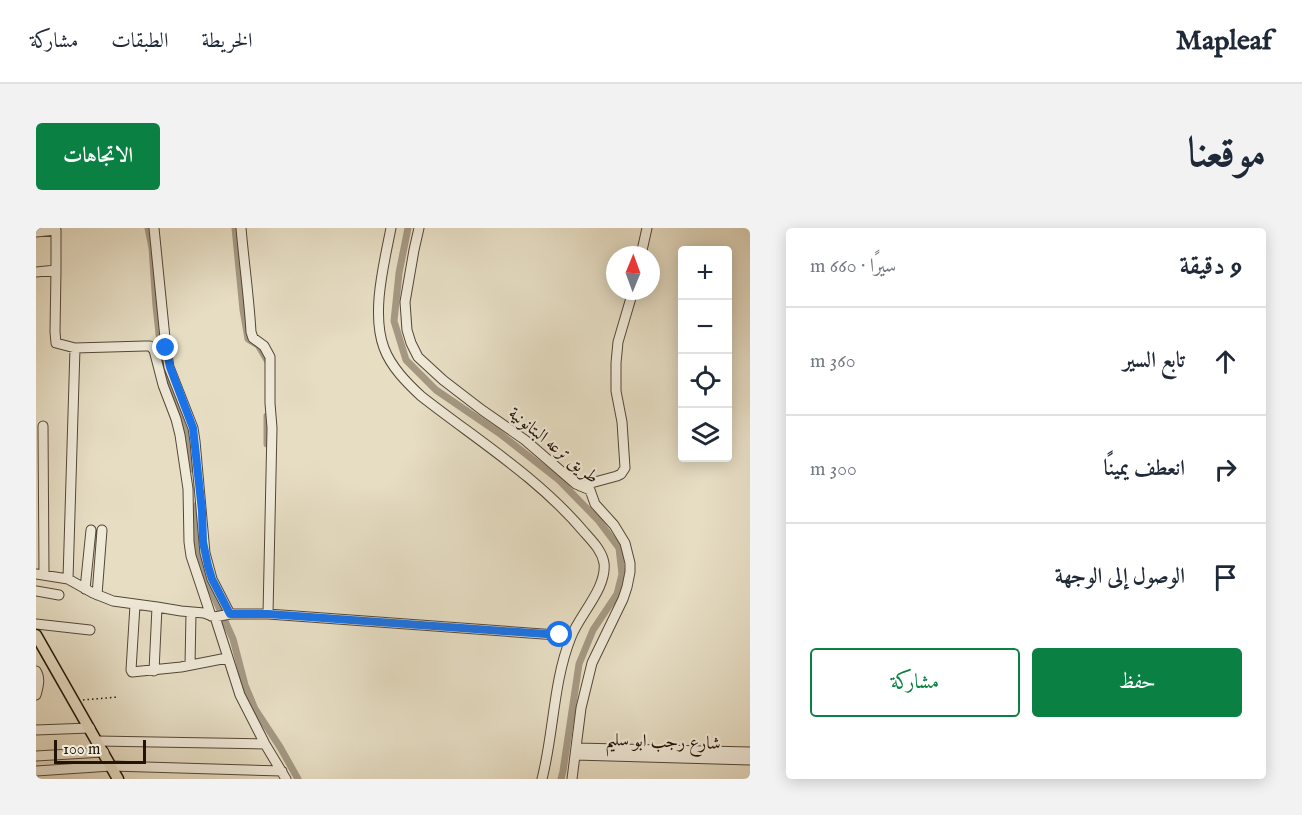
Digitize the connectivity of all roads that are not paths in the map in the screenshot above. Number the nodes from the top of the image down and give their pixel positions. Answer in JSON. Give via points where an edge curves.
{"nodes":[{"id":1,"x":154,"y":228,"type":"edge"},
{"id":2,"x":241,"y":228,"type":"edge"},
{"id":3,"x":392,"y":228,"type":"edge"},
{"id":4,"x":419,"y":228,"type":"edge"},
{"id":5,"x":647,"y":228,"type":"edge"},
{"id":6,"x":52,"y":229,"type":"edge"},
{"id":7,"x":36,"y":232,"type":"edge"},
{"id":8,"x":643,"y":246,"type":"edge"},
{"id":9,"x":56,"y":270,"type":"junction"},
{"id":10,"x":36,"y":272,"type":"edge"},
{"id":11,"x":630,"y":300,"type":"edge"},
{"id":12,"x":75,"y":348,"type":"junction"},
{"id":13,"x":43,"y":426,"type":"dead end"},
{"id":14,"x":580,"y":486,"type":"junction"},
{"id":15,"x":91,"y":530,"type":"dead end"},
{"id":16,"x":102,"y":530,"type":"dead end"},
{"id":17,"x":40,"y":574,"type":"edge"},
{"id":18,"x":68,"y":579,"type":"junction"},
{"id":19,"x":86,"y":588,"type":"junction"},
{"id":20,"x":36,"y":591,"type":"edge"},
{"id":21,"x":59,"y":595,"type":"dead end"},
{"id":22,"x":97,"y":595,"type":"junction"},
{"id":23,"x":135,"y":605,"type":"junction"},
{"id":24,"x":157,"y":607,"type":"junction"},
{"id":25,"x":191,"y":613,"type":"junction"},
{"id":26,"x":268,"y":614,"type":"junction"},
{"id":27,"x":220,"y":616,"type":"junction"},
{"id":28,"x":36,"y":624,"type":"edge"},
{"id":29,"x":90,"y":630,"type":"dead end"},
{"id":30,"x":572,"y":636,"type":"junction"},
{"id":31,"x":37,"y":639,"type":"edge"},
{"id":32,"x":227,"y":658,"type":"junction"},
{"id":33,"x":190,"y":665,"type":"junction"},
{"id":34,"x":36,"y":671,"type":"edge"},
{"id":35,"x":154,"y":671,"type":"junction"},
{"id":36,"x":36,"y":695,"type":"edge"},
{"id":37,"x":90,"y":729,"type":"junction"},
{"id":38,"x":36,"y":730,"type":"edge"},
{"id":39,"x":97,"y":741,"type":"junction"},
{"id":40,"x":265,"y":744,"type":"junction"},
{"id":41,"x":104,"y":752,"type":"junction"},
{"id":42,"x":576,"y":752,"type":"junction"},
{"id":43,"x":750,"y":752,"type":"edge"},
{"id":44,"x":36,"y":756,"type":"edge"},
{"id":45,"x":750,"y":760,"type":"edge"},
{"id":46,"x":111,"y":766,"type":"junction"},
{"id":47,"x":36,"y":771,"type":"edge"},
{"id":48,"x":284,"y":775,"type":"edge"},
{"id":49,"x":118,"y":779,"type":"edge"},
{"id":50,"x":542,"y":779,"type":"edge"},
{"id":51,"x":572,"y":779,"type":"edge"}],
"edges":[{"from":1,"to":27,"type":"street","via":[[166,348],[193,428],[203,542]]},
{"from":2,"to":26,"type":"street","via":[[251,336],[270,357]]},
{"from":3,"to":30,"type":"street","via":[[379,310],[381,336],[390,360],[421,396],[552,498],[601,554],[602,580]]},
{"from":4,"to":14,"type":"street","name":"طريق ترعه البتانونية","via":[[405,298],[407,330],[418,357]]},
{"from":5,"to":8,"type":"street"},
{"from":6,"to":7,"type":"street"},
{"from":6,"to":9,"type":"street"},
{"from":9,"to":10,"type":"street"},
{"from":9,"to":12,"type":"street","via":[[55,340]]},
{"from":11,"to":14,"type":"street","via":[[616,363],[625,468],[617,476]]},
{"from":12,"to":18,"type":"street"},
{"from":12,"to":27,"type":"street","via":[[150,346],[154,350],[180,435],[188,489],[191,556]]},
{"from":13,"to":17,"type":"street"},
{"from":14,"to":42,"type":"street","name":"طريق ترعه البتانونية","via":[[590,490],[620,535],[628,552],[630,572],[623,599],[592,663]]},
{"from":15,"to":19,"type":"street"},
{"from":16,"to":22,"type":"street"},
{"from":17,"to":18,"type":"street"},
{"from":18,"to":19,"type":"street"},
{"from":19,"to":22,"type":"street"},
{"from":20,"to":21,"type":"street"},
{"from":22,"to":23,"type":"street"},
{"from":23,"to":24,"type":"street"},
{"from":23,"to":35,"type":"street","via":[[131,672]]},
{"from":24,"to":25,"type":"street"},
{"from":24,"to":35,"type":"street"},
{"from":25,"to":27,"type":"street"},
{"from":25,"to":33,"type":"street"},
{"from":26,"to":27,"type":"street"},
{"from":26,"to":30,"type":"street"},
{"from":27,"to":32,"type":"street"},
{"from":28,"to":29,"type":"street"},
{"from":30,"to":50,"type":"street","via":[[557,691]]},
{"from":31,"to":37,"type":"main road"},
{"from":32,"to":33,"type":"street"},
{"from":32,"to":40,"type":"street","via":[[240,696]]},
{"from":33,"to":35,"type":"street"},
{"from":34,"to":36,"type":"street"},
{"from":37,"to":38,"type":"street"},
{"from":37,"to":39,"type":"main road"},
{"from":39,"to":40,"type":"street"},
{"from":39,"to":41,"type":"main road"},
{"from":40,"to":48,"type":"street"},
{"from":41,"to":44,"type":"street"},
{"from":41,"to":46,"type":"main road"},
{"from":42,"to":43,"type":"street","name":"شارع رجب ابو سليم"},
{"from":42,"to":45,"type":"street","name":"شارع رجب ابو سليم"},
{"from":42,"to":51,"type":"street","name":"طريق ترعه البتانونية"},
{"from":46,"to":47,"type":"street"},
{"from":46,"to":48,"type":"street"},
{"from":46,"to":49,"type":"main road"}]}
